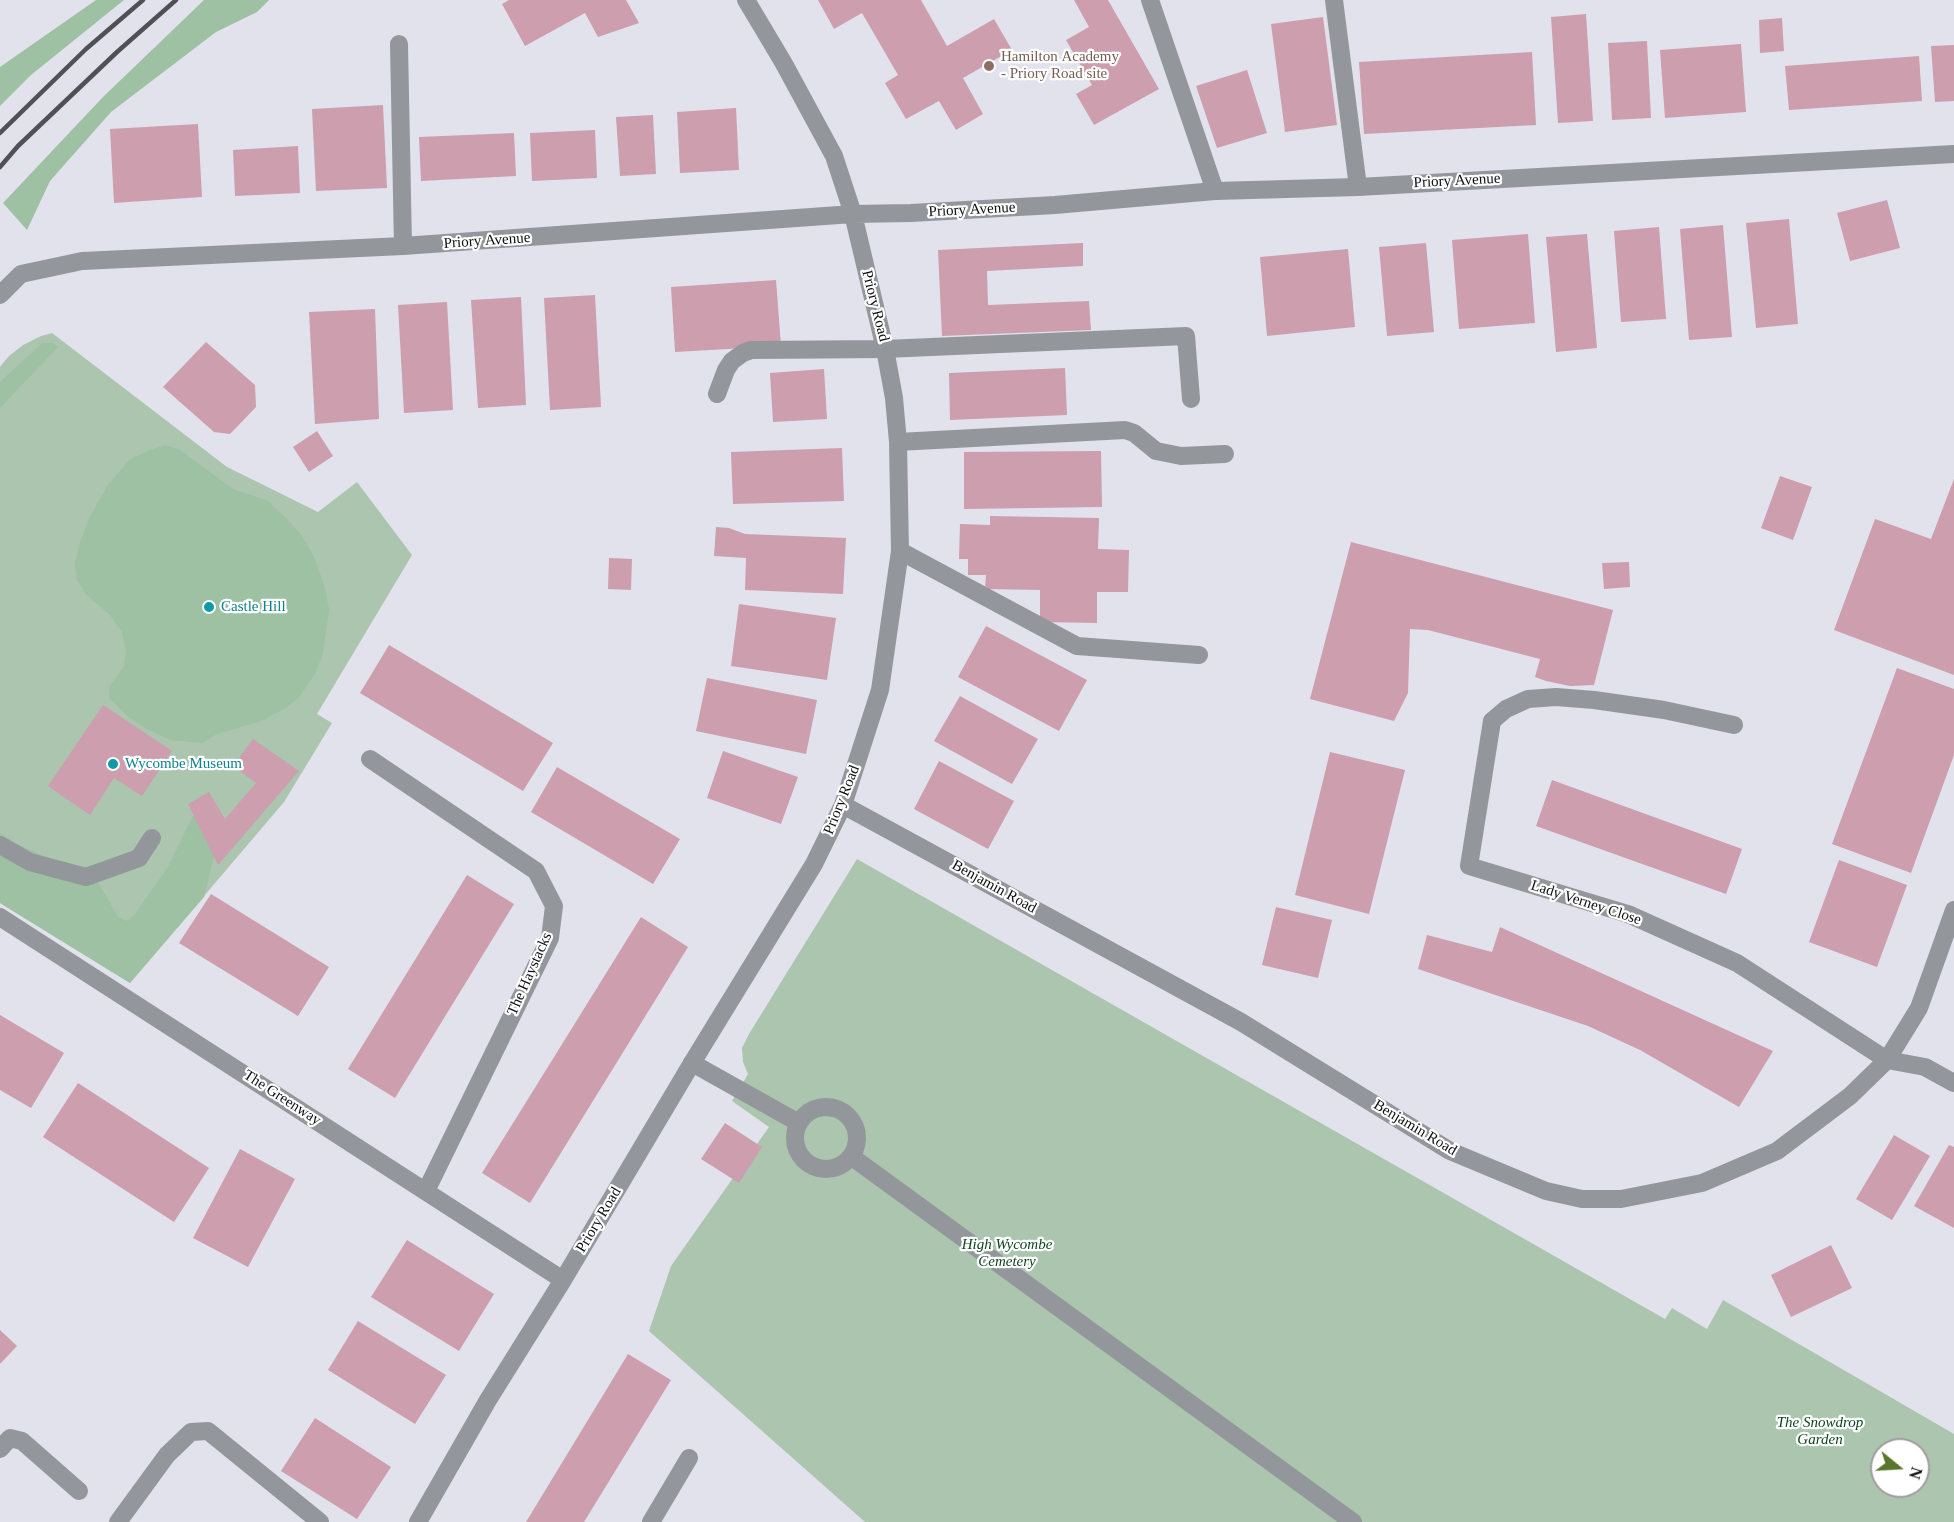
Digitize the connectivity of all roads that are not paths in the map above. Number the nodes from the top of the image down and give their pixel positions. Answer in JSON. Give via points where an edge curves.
{"nodes":[{"id":1,"x":746,"y":0,"type":"edge"},
{"id":2,"x":1150,"y":0,"type":"edge"},
{"id":3,"x":1334,"y":0,"type":"edge"},
{"id":4,"x":399,"y":44,"type":"dead end"},
{"id":5,"x":1954,"y":154,"type":"edge"},
{"id":6,"x":1358,"y":187,"type":"junction"},
{"id":7,"x":1215,"y":191,"type":"junction"},
{"id":8,"x":853,"y":214,"type":"junction"},
{"id":9,"x":403,"y":246,"type":"junction"},
{"id":10,"x":0,"y":295,"type":"edge"},
{"id":11,"x":885,"y":349,"type":"junction"},
{"id":12,"x":717,"y":394,"type":"dead end"},
{"id":13,"x":1191,"y":399,"type":"dead end"},
{"id":14,"x":898,"y":442,"type":"junction"},
{"id":15,"x":1225,"y":453,"type":"dead end"},
{"id":16,"x":900,"y":551,"type":"junction"},
{"id":17,"x":1199,"y":655,"type":"dead end"},
{"id":18,"x":1734,"y":725,"type":"dead end"},
{"id":19,"x":370,"y":759,"type":"dead end"},
{"id":20,"x":843,"y":805,"type":"junction"},
{"id":21,"x":152,"y":838,"type":"dead end"},
{"id":22,"x":0,"y":845,"type":"edge"},
{"id":23,"x":1954,"y":909,"type":"edge"},
{"id":24,"x":0,"y":917,"type":"edge"},
{"id":25,"x":1887,"y":1060,"type":"junction"},
{"id":26,"x":692,"y":1062,"type":"junction"},
{"id":27,"x":1954,"y":1083,"type":"edge"},
{"id":28,"x":799,"y":1123,"type":"junction"},
{"id":29,"x":852,"y":1157,"type":"junction"},
{"id":30,"x":426,"y":1191,"type":"junction"},
{"id":31,"x":563,"y":1280,"type":"junction"},
{"id":32,"x":0,"y":1449,"type":"edge"},
{"id":33,"x":689,"y":1458,"type":"dead end"},
{"id":34,"x":79,"y":1491,"type":"dead end"},
{"id":35,"x":118,"y":1522,"type":"edge"},
{"id":36,"x":320,"y":1522,"type":"edge"},
{"id":37,"x":418,"y":1522,"type":"edge"},
{"id":38,"x":651,"y":1522,"type":"edge"},
{"id":39,"x":1353,"y":1522,"type":"edge"}],
"edges":[{"from":1,"to":8,"type":"street","name":"Priory Road","via":[[834,156]]},
{"from":2,"to":7,"type":"street"},
{"from":3,"to":6,"type":"street"},
{"from":4,"to":9,"type":"street"},
{"from":5,"to":6,"type":"street","name":"Priory Avenue"},
{"from":6,"to":7,"type":"street","name":"Priory Avenue"},
{"from":7,"to":8,"type":"street","name":"Priory Avenue","via":[[1044,206]]},
{"from":8,"to":9,"type":"street","name":"Priory Avenue"},
{"from":8,"to":11,"type":"street","name":"Priory Road"},
{"from":9,"to":10,"type":"street","name":"Priory Avenue","via":[[82,261],[21,274]]},
{"from":11,"to":12,"type":"street","via":[[751,350],[732,361]]},
{"from":11,"to":13,"type":"street","via":[[1186,336]]},
{"from":11,"to":14,"type":"street","name":"Priory Road"},
{"from":14,"to":15,"type":"street","via":[[1125,430],[1156,451],[1181,456]]},
{"from":14,"to":16,"type":"street","name":"Priory Road"},
{"from":16,"to":17,"type":"street","via":[[1077,646]]},
{"from":16,"to":20,"type":"street","name":"Priory Road","via":[[880,690]]},
{"from":18,"to":25,"type":"street","name":"Lady Verney Close","via":[[1594,700],[1528,699],[1506,709],[1492,721],[1469,866],[1628,914],[1737,963]]},
{"from":19,"to":30,"type":"street","name":"The Haystacks","via":[[536,871],[554,906],[550,938]]},
{"from":20,"to":25,"type":"street","name":"Benjamin Road","via":[[1241,1022],[1450,1151],[1546,1191],[1582,1199],[1621,1198],[1702,1183],[1777,1150],[1850,1096]]},
{"from":20,"to":26,"type":"street","name":"Priory Road","via":[[814,864]]},
{"from":21,"to":22,"type":"street","via":[[140,858],[86,877],[30,862]]},
{"from":23,"to":25,"type":"street","name":"Benjamin Road","via":[[1918,1008]]},
{"from":24,"to":30,"type":"street","name":"The Greenway"},
{"from":25,"to":27,"type":"street","via":[[1925,1067]]},
{"from":26,"to":28,"type":"street"},
{"from":26,"to":31,"type":"street","name":"Priory Road"},
{"from":28,"to":29,"type":"street","via":[[795,1143],[808,1164],[831,1169]]},
{"from":28,"to":29,"type":"street","via":[[810,1111],[821,1107],[845,1112],[858,1133]]},
{"from":29,"to":39,"type":"street"},
{"from":30,"to":31,"type":"street","name":"The Greenway"},
{"from":31,"to":37,"type":"street","name":"Priory Road"},
{"from":32,"to":34,"type":"street","via":[[10,1438],[22,1441]]},
{"from":33,"to":38,"type":"street"},
{"from":35,"to":36,"type":"street","via":[[167,1455],[191,1432],[208,1431]]}]}
